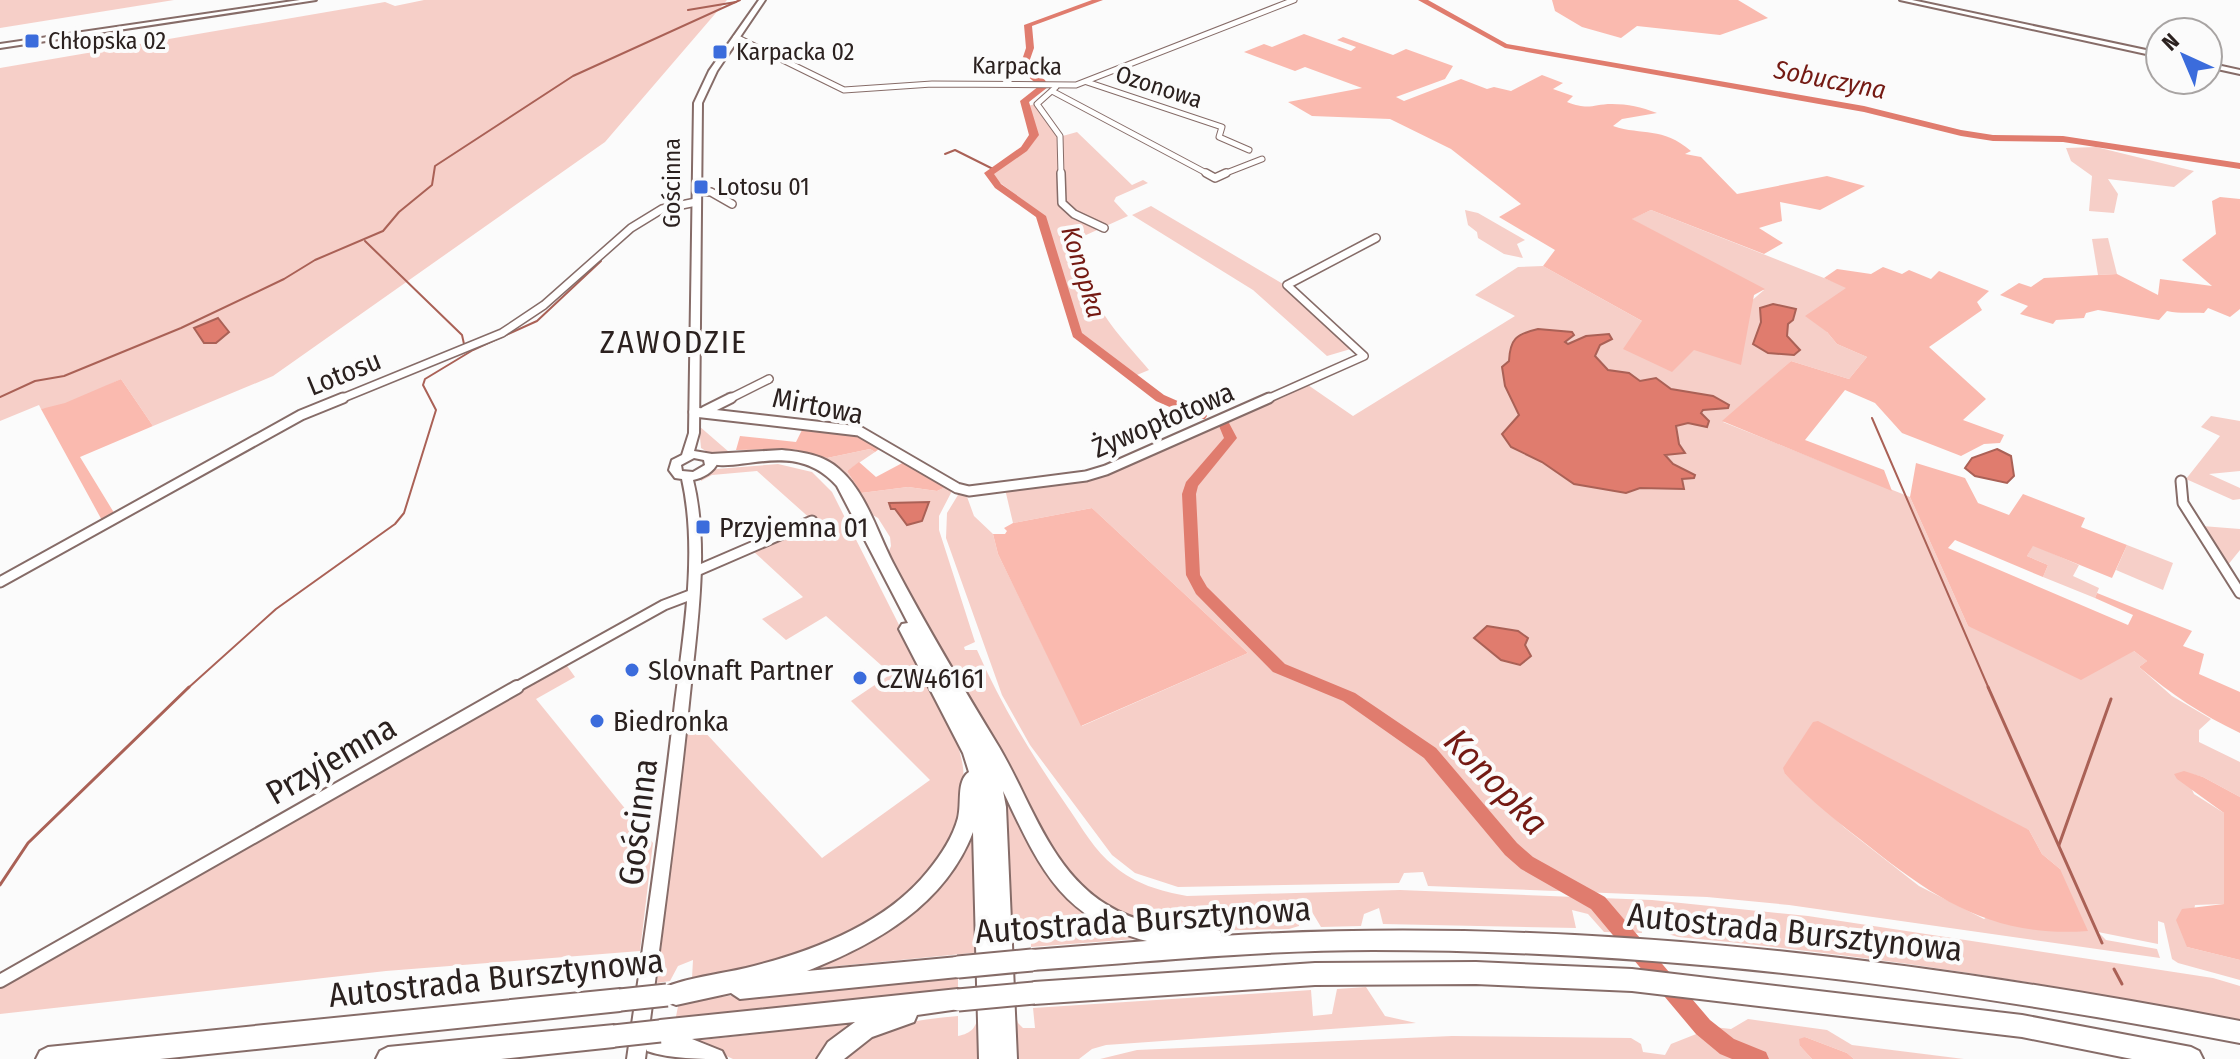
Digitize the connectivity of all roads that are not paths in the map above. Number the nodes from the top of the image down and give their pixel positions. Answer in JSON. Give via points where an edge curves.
{"nodes":[{"id":1,"x":313,"y":0,"type":"edge"},
{"id":2,"x":762,"y":0,"type":"edge"},
{"id":3,"x":1294,"y":0,"type":"edge"},
{"id":4,"x":1903,"y":0,"type":"edge"},
{"id":5,"x":736,"y":37,"type":"junction"},
{"id":6,"x":0,"y":46,"type":"edge"},
{"id":7,"x":2144,"y":52,"type":"edge"},
{"id":8,"x":1087,"y":82,"type":"junction"},
{"id":9,"x":1050,"y":88,"type":"junction"},
{"id":10,"x":1249,"y":150,"type":"dead end"},
{"id":11,"x":1262,"y":159,"type":"dead end"},
{"id":12,"x":696,"y":191,"type":"junction"},
{"id":13,"x":696,"y":202,"type":"junction"},
{"id":14,"x":732,"y":204,"type":"dead end"},
{"id":15,"x":1104,"y":228,"type":"dead end"},
{"id":16,"x":1376,"y":238,"type":"dead end"},
{"id":17,"x":769,"y":379,"type":"dead end"},
{"id":18,"x":700,"y":411,"type":"junction"},
{"id":19,"x":699,"y":465,"type":"junction"},
{"id":20,"x":2181,"y":481,"type":"dead end"},
{"id":21,"x":969,"y":491,"type":"joint"},
{"id":22,"x":812,"y":521,"type":"dead end"},
{"id":23,"x":694,"y":572,"type":"junction"},
{"id":24,"x":0,"y":582,"type":"edge"},
{"id":25,"x":2240,"y":593,"type":"edge"},
{"id":26,"x":693,"y":594,"type":"junction"},
{"id":27,"x":968,"y":730,"type":"junction"},
{"id":28,"x":1305,"y":942,"type":"junction"},
{"id":29,"x":0,"y":981,"type":"edge"},
{"id":30,"x":671,"y":994,"type":"junction"},
{"id":31,"x":958,"y":1000,"type":"junction"},
{"id":32,"x":2240,"y":1032,"type":"edge"},
{"id":33,"x":647,"y":1046,"type":"edge"},
{"id":34,"x":48,"y":1059,"type":"edge"},
{"id":35,"x":388,"y":1059,"type":"edge"},
{"id":36,"x":714,"y":1059,"type":"edge"},
{"id":37,"x":829,"y":1059,"type":"edge"},
{"id":38,"x":991,"y":1059,"type":"edge"},
{"id":39,"x":1005,"y":1059,"type":"edge"},
{"id":40,"x":2191,"y":1059,"type":"edge"}],
"edges":[{"from":1,"to":6,"type":"main road"},
{"from":2,"to":5,"type":"main road","name":"Gościnna"},
{"from":3,"to":8,"type":"street","name":"Karpacka"},
{"from":4,"to":7,"type":"main road"},
{"from":5,"to":9,"type":"street","name":"Karpacka","via":[[844,90],[932,84]]},
{"from":5,"to":12,"type":"main road","name":"Gościnna","via":[[698,103]]},
{"from":8,"to":9,"type":"street","name":"Karpacka"},
{"from":8,"to":10,"type":"street","name":"Ozonowa","via":[[1222,127],[1219,137]]},
{"from":9,"to":11,"type":"street","via":[[1215,178]]},
{"from":9,"to":15,"type":"street","via":[[1037,104],[1060,136],[1062,203]]},
{"from":12,"to":13,"type":"main road","name":"Gościnna"},
{"from":12,"to":14,"type":"street","via":[[711,192]]},
{"from":13,"to":18,"type":"main road","name":"Gościnna"},
{"from":13,"to":24,"type":"street","name":"Lotosu","via":[[662,209],[631,228],[544,305],[502,333],[301,415]]},
{"from":16,"to":21,"type":"street","name":"Żywopłotowa","via":[[1287,285],[1364,356],[1086,476]]},
{"from":17,"to":18,"type":"street"},
{"from":18,"to":19,"type":"main road","name":"Gościnna","via":[[694,433]]},
{"from":18,"to":21,"type":"street","name":"Mirtowa","via":[[859,431]]},
{"from":19,"to":23,"type":"main road","name":"Gościnna","via":[[693,503]]},
{"from":19,"to":27,"type":"highway","via":[[798,464],[818,470],[832,483]]},
{"from":20,"to":25,"type":"street","via":[[2183,503]]},
{"from":22,"to":23,"type":"street"},
{"from":23,"to":26,"type":"main road","name":"Gościnna"},
{"from":26,"to":29,"type":"street","name":"Przyjemna","via":[[537,675]]},
{"from":26,"to":33,"type":"main road","name":"Gościnna"},
{"from":27,"to":28,"type":"highway","via":[[994,754],[1061,879],[1114,922],[1191,938]]},
{"from":27,"to":30,"type":"highway","via":[[969,816],[956,851],[921,893],[877,927],[821,954],[773,972]]},
{"from":27,"to":38,"type":"highway","via":[[983,797]]},
{"from":27,"to":39,"type":"highway","via":[[990,770],[996,807]]},
{"from":28,"to":30,"type":"highway","name":"Autostrada Bursztynowa","bridge":true,"via":[[1032,960]]},
{"from":28,"to":32,"type":"highway","name":"Autostrada Bursztynowa","via":[[1502,941],[1801,962],[2012,989]]},
{"from":30,"to":34,"type":"highway","name":"Autostrada Bursztynowa","bridge":true},
{"from":31,"to":33,"type":"highway"},
{"from":31,"to":37,"type":"highway","via":[[873,1024],[854,1034]]},
{"from":31,"to":40,"type":"highway","bridge":true,"via":[[1315,974],[1476,973],[1632,980],[2022,1026]]},
{"from":33,"to":35,"type":"highway","via":[[613,1040],[550,1043]]},
{"from":33,"to":36,"type":"highway","via":[[677,1045]]}]}
